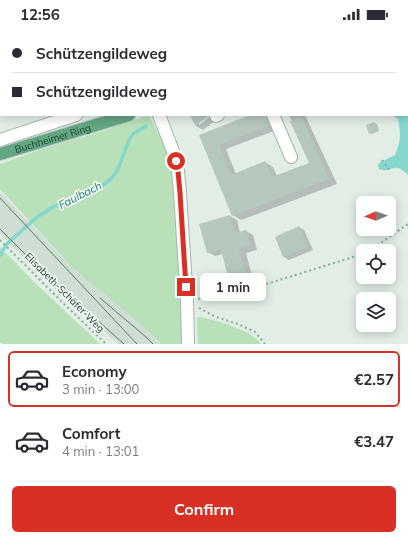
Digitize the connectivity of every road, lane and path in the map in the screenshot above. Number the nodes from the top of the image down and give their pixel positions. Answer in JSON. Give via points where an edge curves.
{"nodes":[{"id":1,"x":73,"y":116,"type":"edge"},
{"id":2,"x":125,"y":116,"type":"edge"},
{"id":3,"x":159,"y":116,"type":"edge"},
{"id":4,"x":273,"y":116,"type":"edge"},
{"id":5,"x":0,"y":140,"type":"edge"},
{"id":6,"x":0,"y":154,"type":"edge"},
{"id":7,"x":291,"y":157,"type":"dead end"},
{"id":8,"x":382,"y":160,"type":"dead end"},
{"id":9,"x":391,"y":172,"type":"dead end"},
{"id":10,"x":408,"y":224,"type":"edge"},
{"id":11,"x":0,"y":240,"type":"edge"},
{"id":12,"x":379,"y":244,"type":"edge"},
{"id":13,"x":356,"y":256,"type":"edge"},
{"id":14,"x":187,"y":302,"type":"junction"},
{"id":15,"x":188,"y":343,"type":"edge"},
{"id":16,"x":106,"y":344,"type":"edge"},
{"id":17,"x":264,"y":344,"type":"edge"}],
"edges":[{"from":1,"to":5,"type":"street"},
{"from":2,"to":6,"type":"main road","name":"Buchheimer Ring"},
{"from":3,"to":14,"type":"street","via":[[178,171]]},
{"from":4,"to":7,"type":"street"},
{"from":8,"to":9,"type":"path"},
{"from":10,"to":12,"type":"path"},
{"from":11,"to":16,"type":"path","name":"Elisabeth-Schäfer-Weg"},
{"from":13,"to":14,"type":"path","via":[[244,291]]},
{"from":14,"to":15,"type":"street"},
{"from":14,"to":17,"type":"path","via":[[254,332]]}]}
